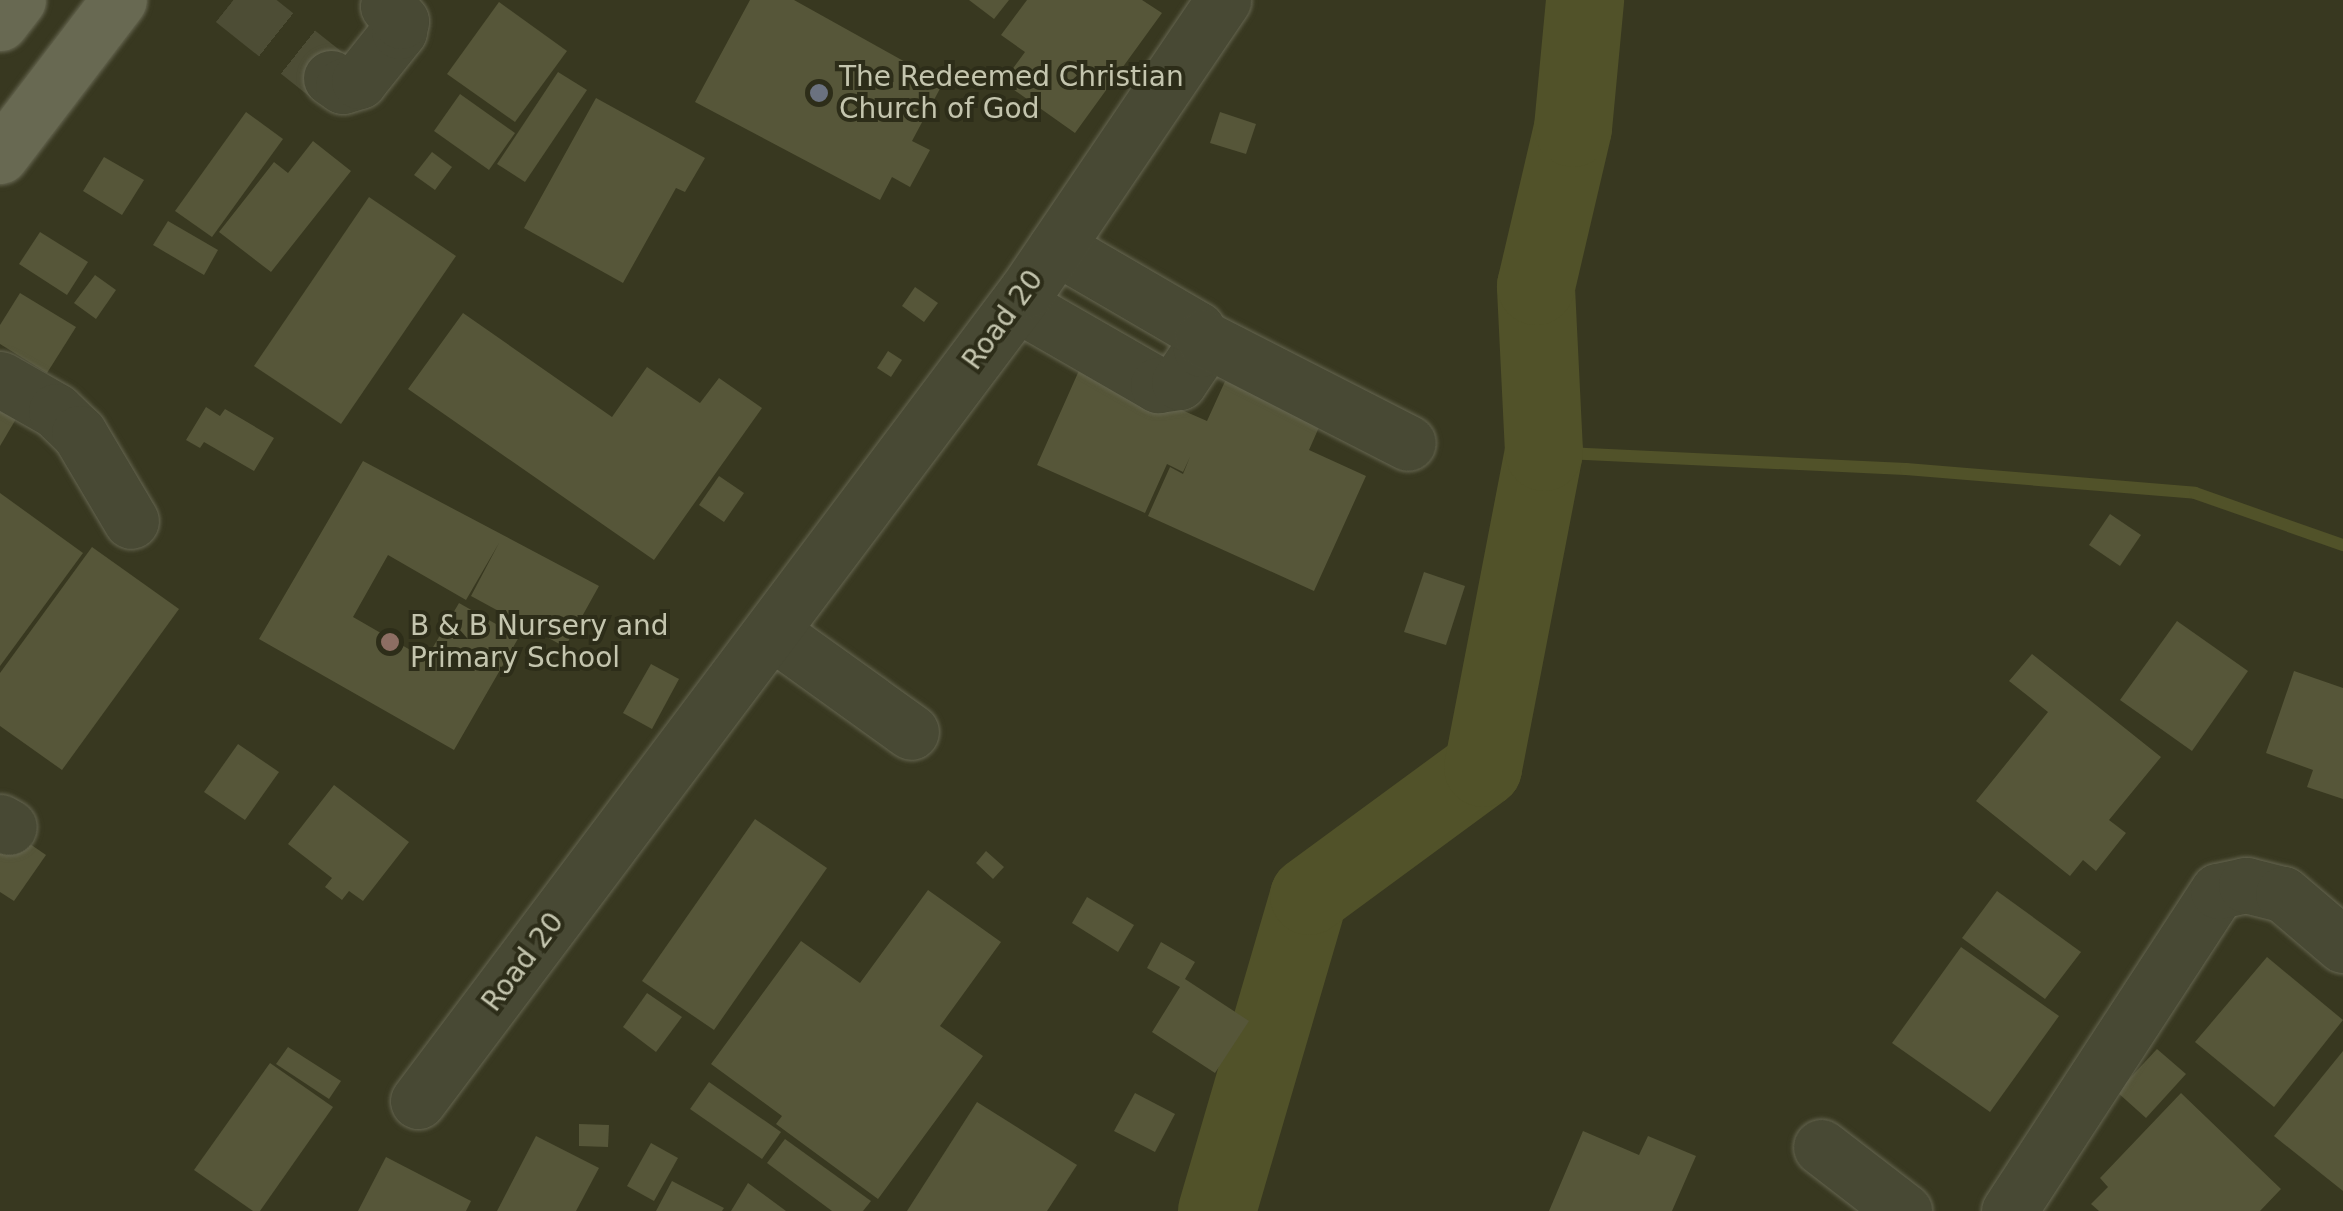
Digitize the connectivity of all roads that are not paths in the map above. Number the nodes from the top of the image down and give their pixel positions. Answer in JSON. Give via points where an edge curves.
{"nodes":[{"id":1,"x":18,"y":0,"type":"edge"},
{"id":2,"x":119,"y":0,"type":"edge"},
{"id":3,"x":1223,"y":0,"type":"edge"},
{"id":4,"x":388,"y":6,"type":"dead end"},
{"id":5,"x":0,"y":23,"type":"edge"},
{"id":6,"x":331,"y":78,"type":"dead end"},
{"id":7,"x":0,"y":156,"type":"edge"},
{"id":8,"x":1056,"y":247,"type":"junction"},
{"id":9,"x":1017,"y":304,"type":"junction"},
{"id":10,"x":1203,"y":338,"type":"junction"},
{"id":11,"x":0,"y":379,"type":"edge"},
{"id":12,"x":1408,"y":444,"type":"dead end"},
{"id":13,"x":131,"y":520,"type":"dead end"},
{"id":14,"x":772,"y":632,"type":"junction"},
{"id":15,"x":911,"y":732,"type":"dead end"},
{"id":16,"x":2343,"y":945,"type":"edge"},
{"id":17,"x":418,"y":1101,"type":"dead end"},
{"id":18,"x":1822,"y":1147,"type":"dead end"},
{"id":19,"x":1904,"y":1211,"type":"edge"},
{"id":20,"x":2009,"y":1211,"type":"edge"}],
"edges":[{"from":1,"to":5,"type":"main road"},
{"from":2,"to":7,"type":"main road"},
{"from":3,"to":8,"type":"street","name":"Road 20"},
{"from":4,"to":6,"type":"street","via":[[401,21],[398,31],[359,81],[344,86]]},
{"from":8,"to":9,"type":"street","name":"Road 20"},
{"from":8,"to":10,"type":"street"},
{"from":9,"to":10,"type":"street","via":[[1158,385],[1178,382]]},
{"from":9,"to":14,"type":"street","name":"Road 20"},
{"from":10,"to":12,"type":"street"},
{"from":11,"to":13,"type":"street","via":[[56,411],[78,433]]},
{"from":14,"to":15,"type":"street"},
{"from":14,"to":17,"type":"street","name":"Road 20"},
{"from":16,"to":20,"type":"street","via":[[2283,894],[2246,885],[2218,892]]},
{"from":18,"to":19,"type":"street"}]}
